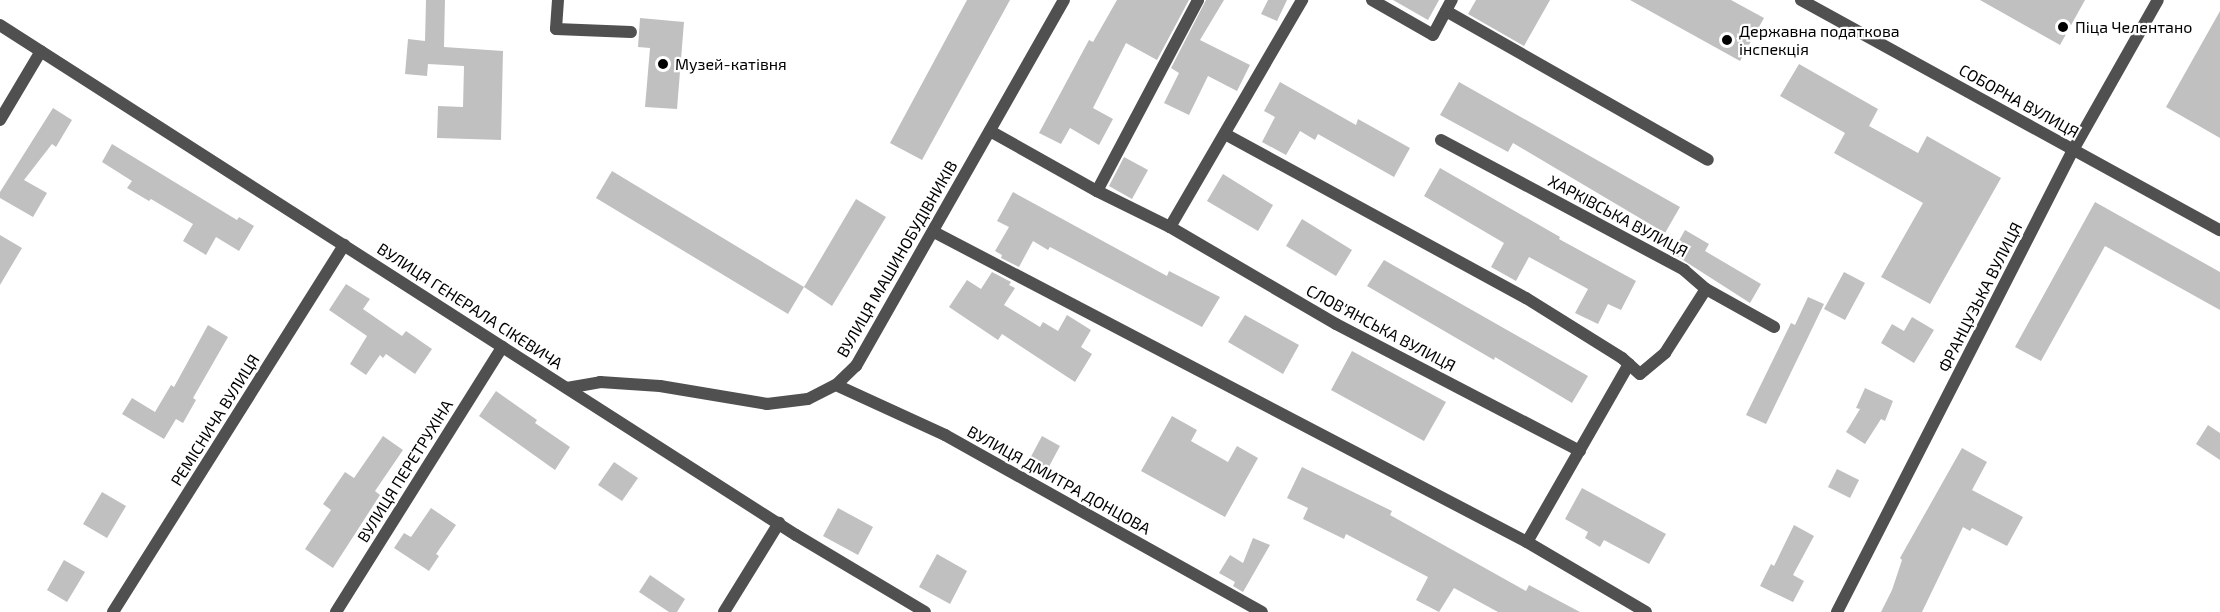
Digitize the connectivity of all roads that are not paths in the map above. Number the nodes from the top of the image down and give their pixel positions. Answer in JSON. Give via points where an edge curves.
{"nodes":[{"id":1,"x":558,"y":0,"type":"edge"},
{"id":2,"x":1064,"y":0,"type":"edge"},
{"id":3,"x":1198,"y":0,"type":"edge"},
{"id":4,"x":1302,"y":0,"type":"edge"},
{"id":5,"x":1372,"y":0,"type":"edge"},
{"id":6,"x":1801,"y":0,"type":"edge"},
{"id":7,"x":2158,"y":0,"type":"edge"},
{"id":8,"x":1446,"y":11,"type":"edge"},
{"id":9,"x":0,"y":25,"type":"edge"},
{"id":10,"x":631,"y":32,"type":"dead end"},
{"id":11,"x":41,"y":51,"type":"junction"},
{"id":12,"x":0,"y":120,"type":"edge"},
{"id":13,"x":990,"y":132,"type":"junction"},
{"id":14,"x":1225,"y":134,"type":"junction"},
{"id":15,"x":1441,"y":140,"type":"dead end"},
{"id":16,"x":2073,"y":150,"type":"junction"},
{"id":17,"x":1708,"y":160,"type":"dead end"},
{"id":18,"x":1097,"y":191,"type":"junction"},
{"id":19,"x":1170,"y":227,"type":"junction"},
{"id":20,"x":2220,"y":230,"type":"edge"},
{"id":21,"x":934,"y":232,"type":"junction"},
{"id":22,"x":344,"y":245,"type":"junction"},
{"id":23,"x":1706,"y":290,"type":"junction"},
{"id":24,"x":1774,"y":327,"type":"dead end"},
{"id":25,"x":502,"y":347,"type":"junction"},
{"id":26,"x":1629,"y":364,"type":"junction"},
{"id":27,"x":836,"y":385,"type":"junction"},
{"id":28,"x":567,"y":388,"type":"junction"},
{"id":29,"x":1580,"y":451,"type":"junction"},
{"id":30,"x":778,"y":523,"type":"junction"},
{"id":31,"x":1527,"y":542,"type":"junction"},
{"id":32,"x":113,"y":612,"type":"edge"},
{"id":33,"x":336,"y":612,"type":"edge"},
{"id":34,"x":724,"y":612,"type":"edge"},
{"id":35,"x":925,"y":612,"type":"edge"},
{"id":36,"x":1262,"y":612,"type":"edge"},
{"id":37,"x":1646,"y":612,"type":"edge"},
{"id":38,"x":1838,"y":612,"type":"edge"}],
"edges":[{"from":1,"to":10,"type":"street","via":[[556,29]]},
{"from":2,"to":13,"type":"street","name":"ВУЛИЦЯ МАШИНОБУДІВНИКІВ"},
{"from":3,"to":18,"type":"street"},
{"from":4,"to":14,"type":"street"},
{"from":5,"to":8,"type":"street","via":[[1433,35]]},
{"from":6,"to":16,"type":"street","name":"СОБОРНА ВУЛИЦЯ"},
{"from":7,"to":16,"type":"street","name":"ФРАНЦУЗЬКА ВУЛИЦЯ"},
{"from":8,"to":17,"type":"street"},
{"from":9,"to":11,"type":"street","name":"ВУЛИЦЯ ГЕНЕРАЛА СІКЕВИЧА"},
{"from":11,"to":12,"type":"street"},
{"from":11,"to":22,"type":"street","name":"ВУЛИЦЯ ГЕНЕРАЛА СІКЕВИЧА"},
{"from":13,"to":18,"type":"street","name":"СЛОВ'ЯНСЬКА ВУЛИЦЯ"},
{"from":13,"to":21,"type":"street","name":"ВУЛИЦЯ МАШИНОБУДІВНИКІВ"},
{"from":14,"to":19,"type":"street"},
{"from":14,"to":26,"type":"street","via":[[1526,298]]},
{"from":15,"to":23,"type":"street","name":"ХАРКІВСЬКА ВУЛИЦЯ","via":[[1684,270]]},
{"from":16,"to":20,"type":"street","name":"СОБОРНА ВУЛИЦЯ"},
{"from":16,"to":38,"type":"street","name":"ФРАНЦУЗЬКА ВУЛИЦЯ"},
{"from":18,"to":19,"type":"street","name":"СЛОВ'ЯНСЬКА ВУЛИЦЯ"},
{"from":19,"to":29,"type":"street","name":"СЛОВ'ЯНСЬКА ВУЛИЦЯ","via":[[1336,324]]},
{"from":21,"to":27,"type":"street","name":"ВУЛИЦЯ МАШИНОБУДІВНИКІВ","via":[[856,366]]},
{"from":21,"to":31,"type":"street"},
{"from":22,"to":25,"type":"street","name":"ВУЛИЦЯ ГЕНЕРАЛА СІКЕВИЧА"},
{"from":22,"to":32,"type":"street","name":"РЕМІСНИЧА ВУЛИЦЯ"},
{"from":23,"to":24,"type":"street","name":"ХАРКІВСЬКА ВУЛИЦЯ"},
{"from":23,"to":26,"type":"street","via":[[1665,353],[1640,374]]},
{"from":25,"to":28,"type":"street","name":"ВУЛИЦЯ ГЕНЕРАЛА СІКЕВИЧА"},
{"from":25,"to":33,"type":"street","name":"ВУЛИЦЯ ПЕРЕТРУХІНА"},
{"from":26,"to":29,"type":"street"},
{"from":27,"to":28,"type":"street","name":"ВУЛИЦЯ МАШИНОБУДІВНИКІВ","via":[[808,399],[767,404],[660,386],[600,381]]},
{"from":27,"to":36,"type":"street","name":"ВУЛИЦЯ ДМИТРА ДОНЦОВА","via":[[945,435]]},
{"from":28,"to":30,"type":"street","name":"ВУЛИЦЯ ГЕНЕРАЛА СІКЕВИЧА"},
{"from":29,"to":31,"type":"street"},
{"from":30,"to":34,"type":"street"},
{"from":30,"to":35,"type":"street","name":"ВУЛИЦЯ ГЕНЕРАЛА СІКЕВИЧА"},
{"from":31,"to":37,"type":"street"}]}
